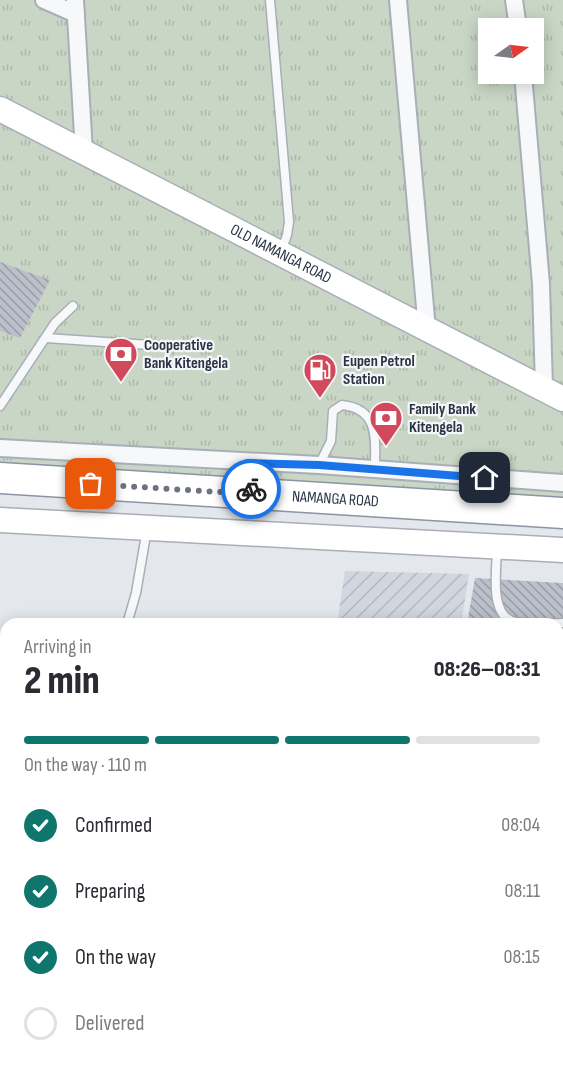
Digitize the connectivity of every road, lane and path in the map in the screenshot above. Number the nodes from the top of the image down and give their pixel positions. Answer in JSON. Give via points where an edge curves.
{"nodes":[{"id":1,"x":44,"y":0,"type":"edge"},
{"id":2,"x":270,"y":0,"type":"edge"},
{"id":3,"x":398,"y":0,"type":"edge"},
{"id":4,"x":514,"y":0,"type":"edge"},
{"id":5,"x":76,"y":7,"type":"edge"},
{"id":6,"x":517,"y":18,"type":"edge"},
{"id":7,"x":524,"y":84,"type":"edge"},
{"id":8,"x":0,"y":109,"type":"edge"},
{"id":9,"x":84,"y":152,"type":"junction"},
{"id":10,"x":280,"y":254,"type":"junction"},
{"id":11,"x":73,"y":306,"type":"dead end"},
{"id":12,"x":427,"y":330,"type":"junction"},
{"id":13,"x":45,"y":338,"type":"junction"},
{"id":14,"x":196,"y":346,"type":"dead end"},
{"id":15,"x":553,"y":394,"type":"edge"},
{"id":16,"x":0,"y":406,"type":"edge"},
{"id":17,"x":0,"y":448,"type":"edge"},
{"id":18,"x":248,"y":463,"type":"junction"},
{"id":19,"x":319,"y":465,"type":"junction"},
{"id":20,"x":375,"y":470,"type":"junction"},
{"id":21,"x":0,"y":478,"type":"edge"},
{"id":22,"x":563,"y":483,"type":"edge"},
{"id":23,"x":251,"y":494,"type":"junction"},
{"id":24,"x":563,"y":513,"type":"edge"},
{"id":25,"x":0,"y":520,"type":"edge"},
{"id":26,"x":147,"y":529,"type":"junction"},
{"id":27,"x":497,"y":547,"type":"junction"},
{"id":28,"x":563,"y":550,"type":"edge"},
{"id":29,"x":129,"y":618,"type":"edge"},
{"id":30,"x":508,"y":618,"type":"edge"}],
"edges":[{"from":1,"to":5,"type":"street"},
{"from":2,"to":10,"type":"lane","via":[[289,222]]},
{"from":3,"to":12,"type":"street"},
{"from":4,"to":6,"type":"street"},
{"from":5,"to":9,"type":"street"},
{"from":7,"to":15,"type":"street"},
{"from":8,"to":9,"type":"street","name":"OLD NAMANGA ROAD"},
{"from":9,"to":10,"type":"street","name":"OLD NAMANGA ROAD"},
{"from":10,"to":12,"type":"street","name":"OLD NAMANGA ROAD"},
{"from":11,"to":13,"type":"lane"},
{"from":12,"to":15,"type":"street","name":"OLD NAMANGA ROAD"},
{"from":13,"to":14,"type":"lane"},
{"from":13,"to":16,"type":"lane"},
{"from":17,"to":18,"type":"street"},
{"from":18,"to":19,"type":"street"},
{"from":18,"to":23,"type":"street"},
{"from":19,"to":20,"type":"street"},
{"from":19,"to":20,"type":"lane","via":[[331,441],[333,411],[342,405],[356,407],[370,420],[375,437]]},
{"from":20,"to":22,"type":"street"},
{"from":21,"to":23,"type":"highway","name":"NAMANGA ROAD"},
{"from":23,"to":24,"type":"highway","name":"NAMANGA ROAD"},
{"from":25,"to":26,"type":"street"},
{"from":26,"to":27,"type":"street"},
{"from":26,"to":29,"type":"lane"},
{"from":27,"to":28,"type":"street"},
{"from":27,"to":30,"type":"lane","via":[[497,604]]}]}
